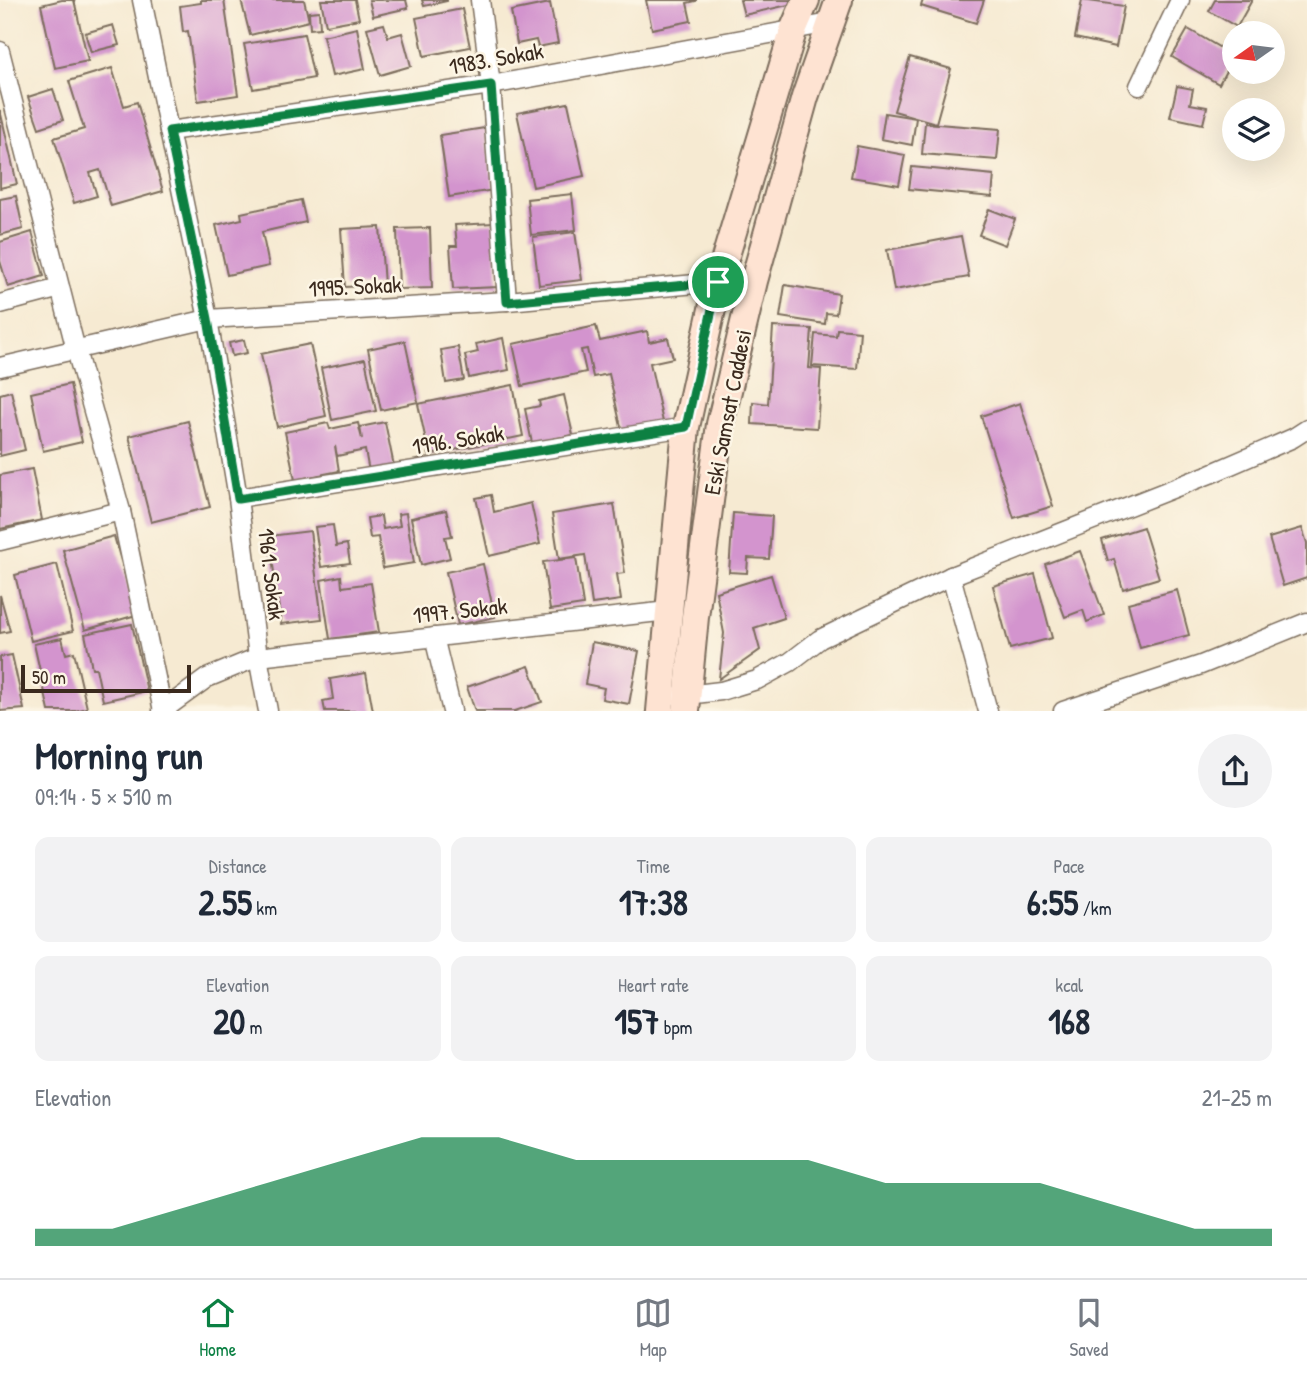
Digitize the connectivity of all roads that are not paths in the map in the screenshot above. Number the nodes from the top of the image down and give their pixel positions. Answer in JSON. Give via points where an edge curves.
{"nodes":[{"id":1,"x":142,"y":0,"type":"edge"},
{"id":2,"x":480,"y":0,"type":"edge"},
{"id":3,"x":806,"y":0,"type":"edge"},
{"id":4,"x":1180,"y":0,"type":"edge"},
{"id":5,"x":834,"y":11,"type":"edge"},
{"id":6,"x":794,"y":28,"type":"junction"},
{"id":7,"x":0,"y":51,"type":"edge"},
{"id":8,"x":491,"y":85,"type":"junction"},
{"id":9,"x":1139,"y":86,"type":"dead end"},
{"id":10,"x":169,"y":131,"type":"junction"},
{"id":11,"x":718,"y":282,"type":"junction"},
{"id":12,"x":60,"y":288,"type":"junction"},
{"id":13,"x":507,"y":302,"type":"junction"},
{"id":14,"x":0,"y":304,"type":"edge"},
{"id":15,"x":208,"y":319,"type":"junction"},
{"id":16,"x":76,"y":350,"type":"junction"},
{"id":17,"x":0,"y":367,"type":"edge"},
{"id":18,"x":686,"y":427,"type":"junction"},
{"id":19,"x":1307,"y":429,"type":"edge"},
{"id":20,"x":238,"y":499,"type":"junction"},
{"id":21,"x":121,"y":510,"type":"junction"},
{"id":22,"x":0,"y":541,"type":"edge"},
{"id":23,"x":951,"y":576,"type":"junction"},
{"id":24,"x":668,"y":611,"type":"junction"},
{"id":25,"x":1307,"y":622,"type":"edge"},
{"id":26,"x":434,"y":637,"type":"junction"},
{"id":27,"x":258,"y":657,"type":"junction"},
{"id":28,"x":687,"y":702,"type":"edge"},
{"id":29,"x":661,"y":705,"type":"edge"},
{"id":30,"x":162,"y":711,"type":"edge"},
{"id":31,"x":268,"y":711,"type":"edge"},
{"id":32,"x":452,"y":711,"type":"edge"},
{"id":33,"x":988,"y":711,"type":"edge"},
{"id":34,"x":1063,"y":711,"type":"edge"}],
"edges":[{"from":1,"to":10,"type":"street","name":"1961. Sokak"},
{"from":2,"to":8,"type":"street"},
{"from":3,"to":6,"type":"street","name":"Eski Samsat Caddesi"},
{"from":4,"to":9,"type":"street"},
{"from":5,"to":6,"type":"street","name":"1983. Sokak"},
{"from":5,"to":28,"type":"street","name":"Eski Samsat Caddesi","via":[[754,281],[720,424]]},
{"from":6,"to":8,"type":"street","name":"1983. Sokak"},
{"from":6,"to":11,"type":"street","name":"Eski Samsat Caddesi"},
{"from":7,"to":12,"type":"street"},
{"from":8,"to":10,"type":"street","name":"1983. Sokak"},
{"from":8,"to":13,"type":"street"},
{"from":10,"to":15,"type":"street","name":"1961. Sokak"},
{"from":11,"to":13,"type":"street","name":"1995. Sokak"},
{"from":11,"to":18,"type":"street","name":"Eski Samsat Caddesi"},
{"from":12,"to":14,"type":"street"},
{"from":12,"to":16,"type":"street"},
{"from":13,"to":15,"type":"street","name":"1995. Sokak"},
{"from":15,"to":16,"type":"street","name":"1995. Sokak"},
{"from":15,"to":20,"type":"street","name":"1961. Sokak"},
{"from":16,"to":17,"type":"street","name":"1995. Sokak"},
{"from":16,"to":21,"type":"street"},
{"from":18,"to":20,"type":"street","name":"1996. Sokak"},
{"from":18,"to":24,"type":"street","name":"Eski Samsat Caddesi"},
{"from":19,"to":23,"type":"street","via":[[1210,474]]},
{"from":20,"to":27,"type":"street","name":"1961. Sokak"},
{"from":21,"to":22,"type":"street"},
{"from":21,"to":30,"type":"street"},
{"from":23,"to":28,"type":"street","via":[[820,639],[757,680]]},
{"from":23,"to":33,"type":"street"},
{"from":24,"to":26,"type":"street","name":"1997. Sokak"},
{"from":24,"to":29,"type":"street","name":"Eski Samsat Caddesi"},
{"from":25,"to":34,"type":"street","via":[[1201,665]]},
{"from":26,"to":27,"type":"street","name":"1997. Sokak"},
{"from":26,"to":32,"type":"street"},
{"from":27,"to":30,"type":"street","name":"1997. Sokak","via":[[207,678]]},
{"from":27,"to":31,"type":"street","name":"1961. Sokak"},
{"from":28,"to":29,"type":"street"}]}
